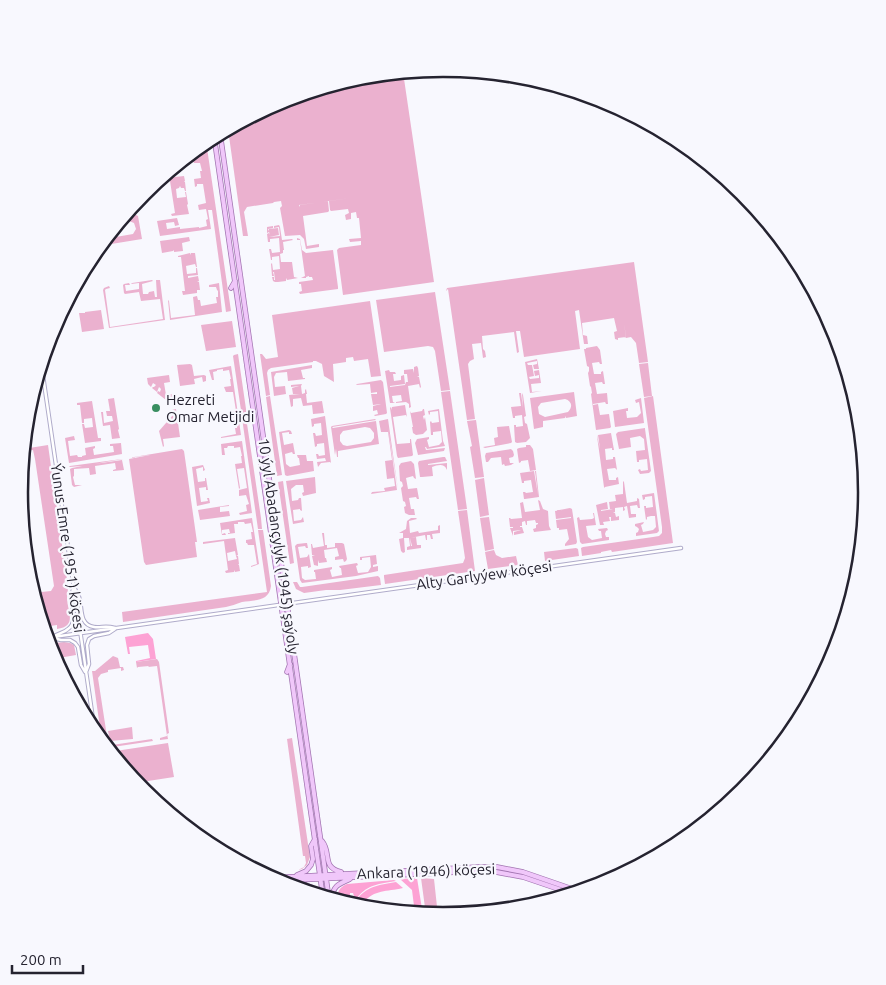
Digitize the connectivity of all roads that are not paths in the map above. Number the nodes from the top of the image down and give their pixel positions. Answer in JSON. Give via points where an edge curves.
{"nodes":[{"id":1,"x":221,"y":141,"type":"edge"},
{"id":2,"x":215,"y":145,"type":"edge"},
{"id":3,"x":230,"y":203,"type":"junction"},
{"id":4,"x":224,"y":204,"type":"junction"},
{"id":5,"x":243,"y":265,"type":"dead end"},
{"id":6,"x":228,"y":268,"type":"dead end"},
{"id":7,"x":240,"y":270,"type":"junction"},
{"id":8,"x":234,"y":272,"type":"junction"},
{"id":9,"x":235,"y":281,"type":"junction"},
{"id":10,"x":241,"y":281,"type":"junction"},
{"id":11,"x":246,"y":285,"type":"dead end"},
{"id":12,"x":232,"y":288,"type":"dead end"},
{"id":13,"x":44,"y":380,"type":"edge"},
{"id":14,"x":282,"y":538,"type":"dead end"},
{"id":15,"x":268,"y":540,"type":"dead end"},
{"id":16,"x":279,"y":543,"type":"junction"},
{"id":17,"x":273,"y":545,"type":"junction"},
{"id":18,"x":681,"y":548,"type":"dead end"},
{"id":19,"x":280,"y":552,"type":"junction"},
{"id":20,"x":274,"y":553,"type":"junction"},
{"id":21,"x":285,"y":556,"type":"dead end"},
{"id":22,"x":270,"y":559,"type":"dead end"},
{"id":23,"x":74,"y":587,"type":"junction"},
{"id":24,"x":288,"y":604,"type":"junction"},
{"id":25,"x":282,"y":605,"type":"junction"},
{"id":26,"x":116,"y":629,"type":"junction"},
{"id":27,"x":80,"y":634,"type":"junction"},
{"id":28,"x":54,"y":637,"type":"edge"},
{"id":29,"x":54,"y":638,"type":"edge"},
{"id":30,"x":54,"y":639,"type":"edge"},
{"id":31,"x":298,"y":649,"type":"dead end"},
{"id":32,"x":284,"y":650,"type":"dead end"},
{"id":33,"x":294,"y":654,"type":"junction"},
{"id":34,"x":289,"y":657,"type":"junction"},
{"id":35,"x":290,"y":664,"type":"junction"},
{"id":36,"x":296,"y":665,"type":"junction"},
{"id":37,"x":301,"y":668,"type":"dead end"},
{"id":38,"x":287,"y":672,"type":"dead end"},
{"id":39,"x":86,"y":673,"type":"junction"},
{"id":40,"x":92,"y":714,"type":"edge"},
{"id":41,"x":322,"y":823,"type":"dead end"},
{"id":42,"x":308,"y":825,"type":"dead end"},
{"id":43,"x":320,"y":831,"type":"junction"},
{"id":44,"x":315,"y":833,"type":"junction"},
{"id":45,"x":316,"y":839,"type":"junction"},
{"id":46,"x":321,"y":839,"type":"junction"},
{"id":47,"x":353,"y":875,"type":"junction"},
{"id":48,"x":321,"y":877,"type":"junction"},
{"id":49,"x":326,"y":877,"type":"junction"},
{"id":50,"x":293,"y":879,"type":"junction"},
{"id":51,"x":312,"y":887,"type":"edge"},
{"id":52,"x":570,"y":888,"type":"edge"},
{"id":53,"x":322,"y":890,"type":"edge"},
{"id":54,"x":563,"y":890,"type":"edge"},
{"id":55,"x":329,"y":892,"type":"edge"},
{"id":56,"x":332,"y":893,"type":"edge"}],
"edges":[{"from":1,"to":3,"type":"main road","name":"10 ýyl Abadançylyk (1945) şaýoly"},
{"from":2,"to":4,"type":"main road","name":"10 ýyl Abadançylyk (1945) şaýoly"},
{"from":3,"to":4,"type":"main road"},
{"from":3,"to":7,"type":"main road","name":"10 ýyl Abadançylyk (1945) şaýoly"},
{"from":4,"to":8,"type":"main road","name":"10 ýyl Abadançylyk (1945) şaýoly"},
{"from":5,"to":7,"type":"main road"},
{"from":6,"to":8,"type":"main road"},
{"from":7,"to":10,"type":"main road","name":"10 ýyl Abadançylyk (1945) şaýoly"},
{"from":8,"to":9,"type":"main road","name":"10 ýyl Abadançylyk (1945) şaýoly"},
{"from":9,"to":12,"type":"main road"},
{"from":9,"to":17,"type":"main road","name":"10 ýyl Abadançylyk (1945) şaýoly"},
{"from":10,"to":11,"type":"main road"},
{"from":10,"to":16,"type":"main road","name":"10 ýyl Abadançylyk (1945) şaýoly"},
{"from":13,"to":23,"type":"street","name":"Ýunus Emre (1951) köçesi"},
{"from":14,"to":16,"type":"main road"},
{"from":15,"to":17,"type":"main road"},
{"from":16,"to":19,"type":"main road","name":"10 ýyl Abadançylyk (1945) şaýoly"},
{"from":17,"to":20,"type":"main road","name":"10 ýyl Abadançylyk (1945) şaýoly"},
{"from":18,"to":24,"type":"street","name":"Alty Garlyýew köçesi"},
{"from":19,"to":21,"type":"main road"},
{"from":19,"to":24,"type":"main road","name":"10 ýyl Abadançylyk (1945) şaýoly"},
{"from":20,"to":22,"type":"main road"},
{"from":20,"to":25,"type":"main road","name":"10 ýyl Abadançylyk (1945) şaýoly"},
{"from":23,"to":26,"type":"street","via":[[85,623]]},
{"from":23,"to":27,"type":"street","name":"Ýunus Emre (1951) köçesi"},
{"from":23,"to":28,"type":"street","via":[[72,625]]},
{"from":24,"to":25,"type":"street","name":"Alty Garlyýew köçesi"},
{"from":24,"to":33,"type":"main road","name":"10 ýyl Abadançylyk (1945) şaýoly"},
{"from":25,"to":26,"type":"street","name":"Alty Garlyýew köçesi"},
{"from":25,"to":34,"type":"main road","name":"10 ýyl Abadançylyk (1945) şaýoly"},
{"from":26,"to":27,"type":"street"},
{"from":26,"to":39,"type":"street","via":[[89,640]]},
{"from":27,"to":29,"type":"street"},
{"from":27,"to":39,"type":"street","name":"Ýunus Emre (1951) köçesi"},
{"from":30,"to":39,"type":"street","via":[[75,642]]},
{"from":31,"to":33,"type":"main road"},
{"from":32,"to":34,"type":"main road"},
{"from":33,"to":36,"type":"main road","name":"10 ýyl Abadançylyk (1945) şaýoly"},
{"from":34,"to":35,"type":"main road","name":"10 ýyl Abadançylyk (1945) şaýoly"},
{"from":35,"to":38,"type":"main road"},
{"from":35,"to":44,"type":"main road","name":"10 ýyl Abadançylyk (1945) şaýoly"},
{"from":36,"to":37,"type":"main road"},
{"from":36,"to":43,"type":"main road","name":"10 ýyl Abadançylyk (1945) şaýoly"},
{"from":39,"to":40,"type":"street","name":"Ýunus Emre (1951) köçesi"},
{"from":41,"to":43,"type":"main road"},
{"from":42,"to":44,"type":"main road"},
{"from":43,"to":46,"type":"main road","name":"10 ýyl Abadançylyk (1945) şaýoly"},
{"from":44,"to":45,"type":"main road","name":"10 ýyl Abadançylyk (1945) şaýoly"},
{"from":45,"to":48,"type":"main road","name":"10 ýyl Abadançylyk (1945) şaýoly"},
{"from":45,"to":50,"type":"main road","via":[[311,846],[311,865]]},
{"from":46,"to":47,"type":"main road","via":[[326,845],[331,867]]},
{"from":46,"to":49,"type":"main road","name":"10 ýyl Abadançylyk (1945) şaýoly"},
{"from":47,"to":49,"type":"main road","name":"Ankara (1946) köçesi"},
{"from":47,"to":52,"type":"main road","name":"Ankara (1946) köçesi","via":[[497,867]]},
{"from":47,"to":54,"type":"main road","name":"Ankara (1946) köçesi","via":[[496,872]]},
{"from":47,"to":56,"type":"main road","via":[[337,885]]},
{"from":48,"to":49,"type":"main road","name":"Ankara (1946) köçesi"},
{"from":48,"to":50,"type":"main road","name":"Ankara (1946) köçesi"},
{"from":48,"to":53,"type":"main road","name":"10 ýyl Abadançylyk (1945) şaýoly"},
{"from":49,"to":55,"type":"main road","name":"10 ýyl Abadançylyk (1945) şaýoly"},
{"from":50,"to":51,"type":"main road"}]}
